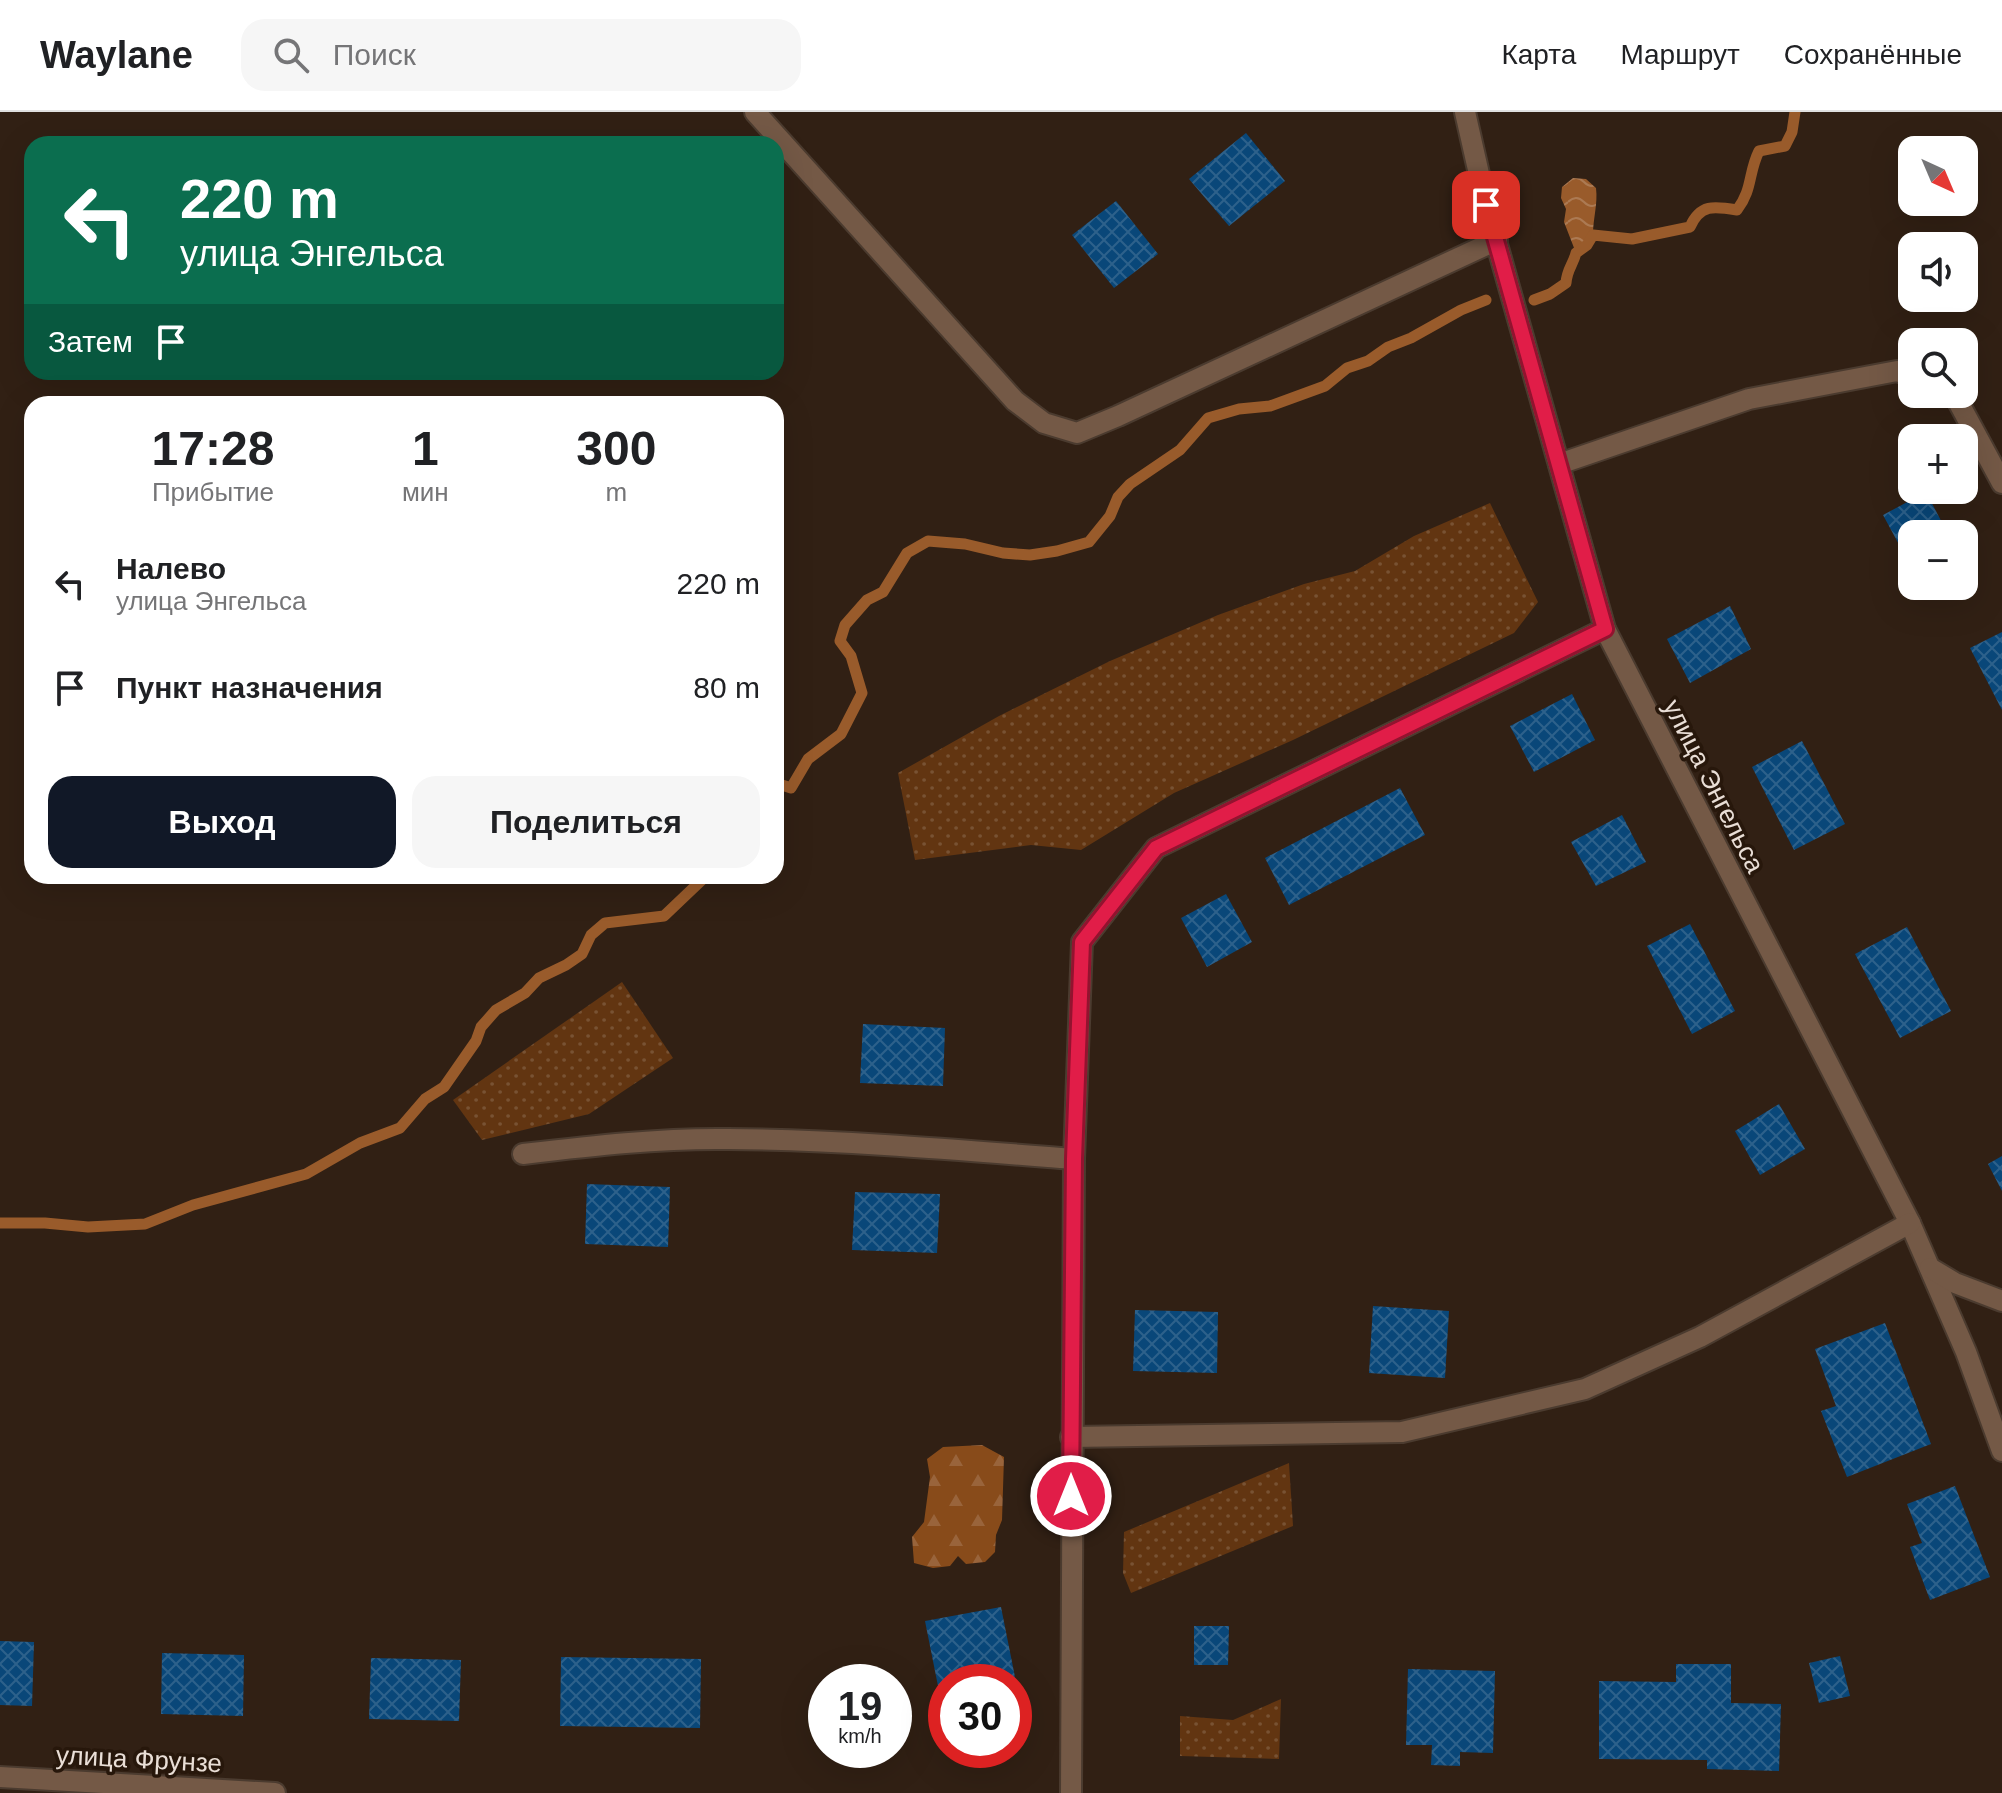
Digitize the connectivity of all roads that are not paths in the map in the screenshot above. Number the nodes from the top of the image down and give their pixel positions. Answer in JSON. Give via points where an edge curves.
{"nodes":[{"id":1,"x":755,"y":112,"type":"edge"},
{"id":2,"x":1465,"y":112,"type":"edge"},
{"id":3,"x":777,"y":136,"type":"edge"},
{"id":4,"x":784,"y":144,"type":"edge"},
{"id":5,"x":1497,"y":240,"type":"junction"},
{"id":6,"x":1898,"y":371,"type":"edge"},
{"id":7,"x":1962,"y":408,"type":"edge"},
{"id":8,"x":1559,"y":464,"type":"junction"},
{"id":9,"x":2002,"y":483,"type":"edge"},
{"id":10,"x":1605,"y":629,"type":"junction"},
{"id":11,"x":523,"y":1154,"type":"dead end"},
{"id":12,"x":1074,"y":1159,"type":"junction"},
{"id":13,"x":1910,"y":1223,"type":"junction"},
{"id":14,"x":1930,"y":1268,"type":"junction"},
{"id":15,"x":2002,"y":1301,"type":"edge"},
{"id":16,"x":2002,"y":1401,"type":"edge"},
{"id":17,"x":1071,"y":1437,"type":"junction"},
{"id":18,"x":1999,"y":1443,"type":"edge"},
{"id":19,"x":0,"y":1777,"type":"edge"},
{"id":20,"x":275,"y":1793,"type":"edge"},
{"id":21,"x":1071,"y":1793,"type":"edge"}],
"edges":[{"from":1,"to":3,"type":"street"},
{"from":2,"to":5,"type":"street","name":"улица Энгельса"},
{"from":4,"to":5,"type":"street","via":[[1015,401],[1044,423],[1077,433]]},
{"from":5,"to":8,"type":"street","name":"улица Энгельса"},
{"from":6,"to":8,"type":"street","via":[[1749,399]]},
{"from":7,"to":9,"type":"street"},
{"from":8,"to":10,"type":"street","name":"улица Энгельса"},
{"from":10,"to":12,"type":"street","via":[[1156,848],[1082,942]]},
{"from":10,"to":13,"type":"street","name":"улица Энгельса"},
{"from":11,"to":12,"type":"street","via":[[642,1141],[729,1139]]},
{"from":12,"to":17,"type":"street"},
{"from":13,"to":14,"type":"street","name":"улица Энгельса"},
{"from":13,"to":17,"type":"street","via":[[1700,1337],[1585,1389],[1402,1432]]},
{"from":14,"to":15,"type":"street"},
{"from":14,"to":18,"type":"street","name":"улица Энгельса"},
{"from":16,"to":18,"type":"street"},
{"from":17,"to":21,"type":"street"},
{"from":19,"to":20,"type":"street","name":"улица Фрунзе"}]}
